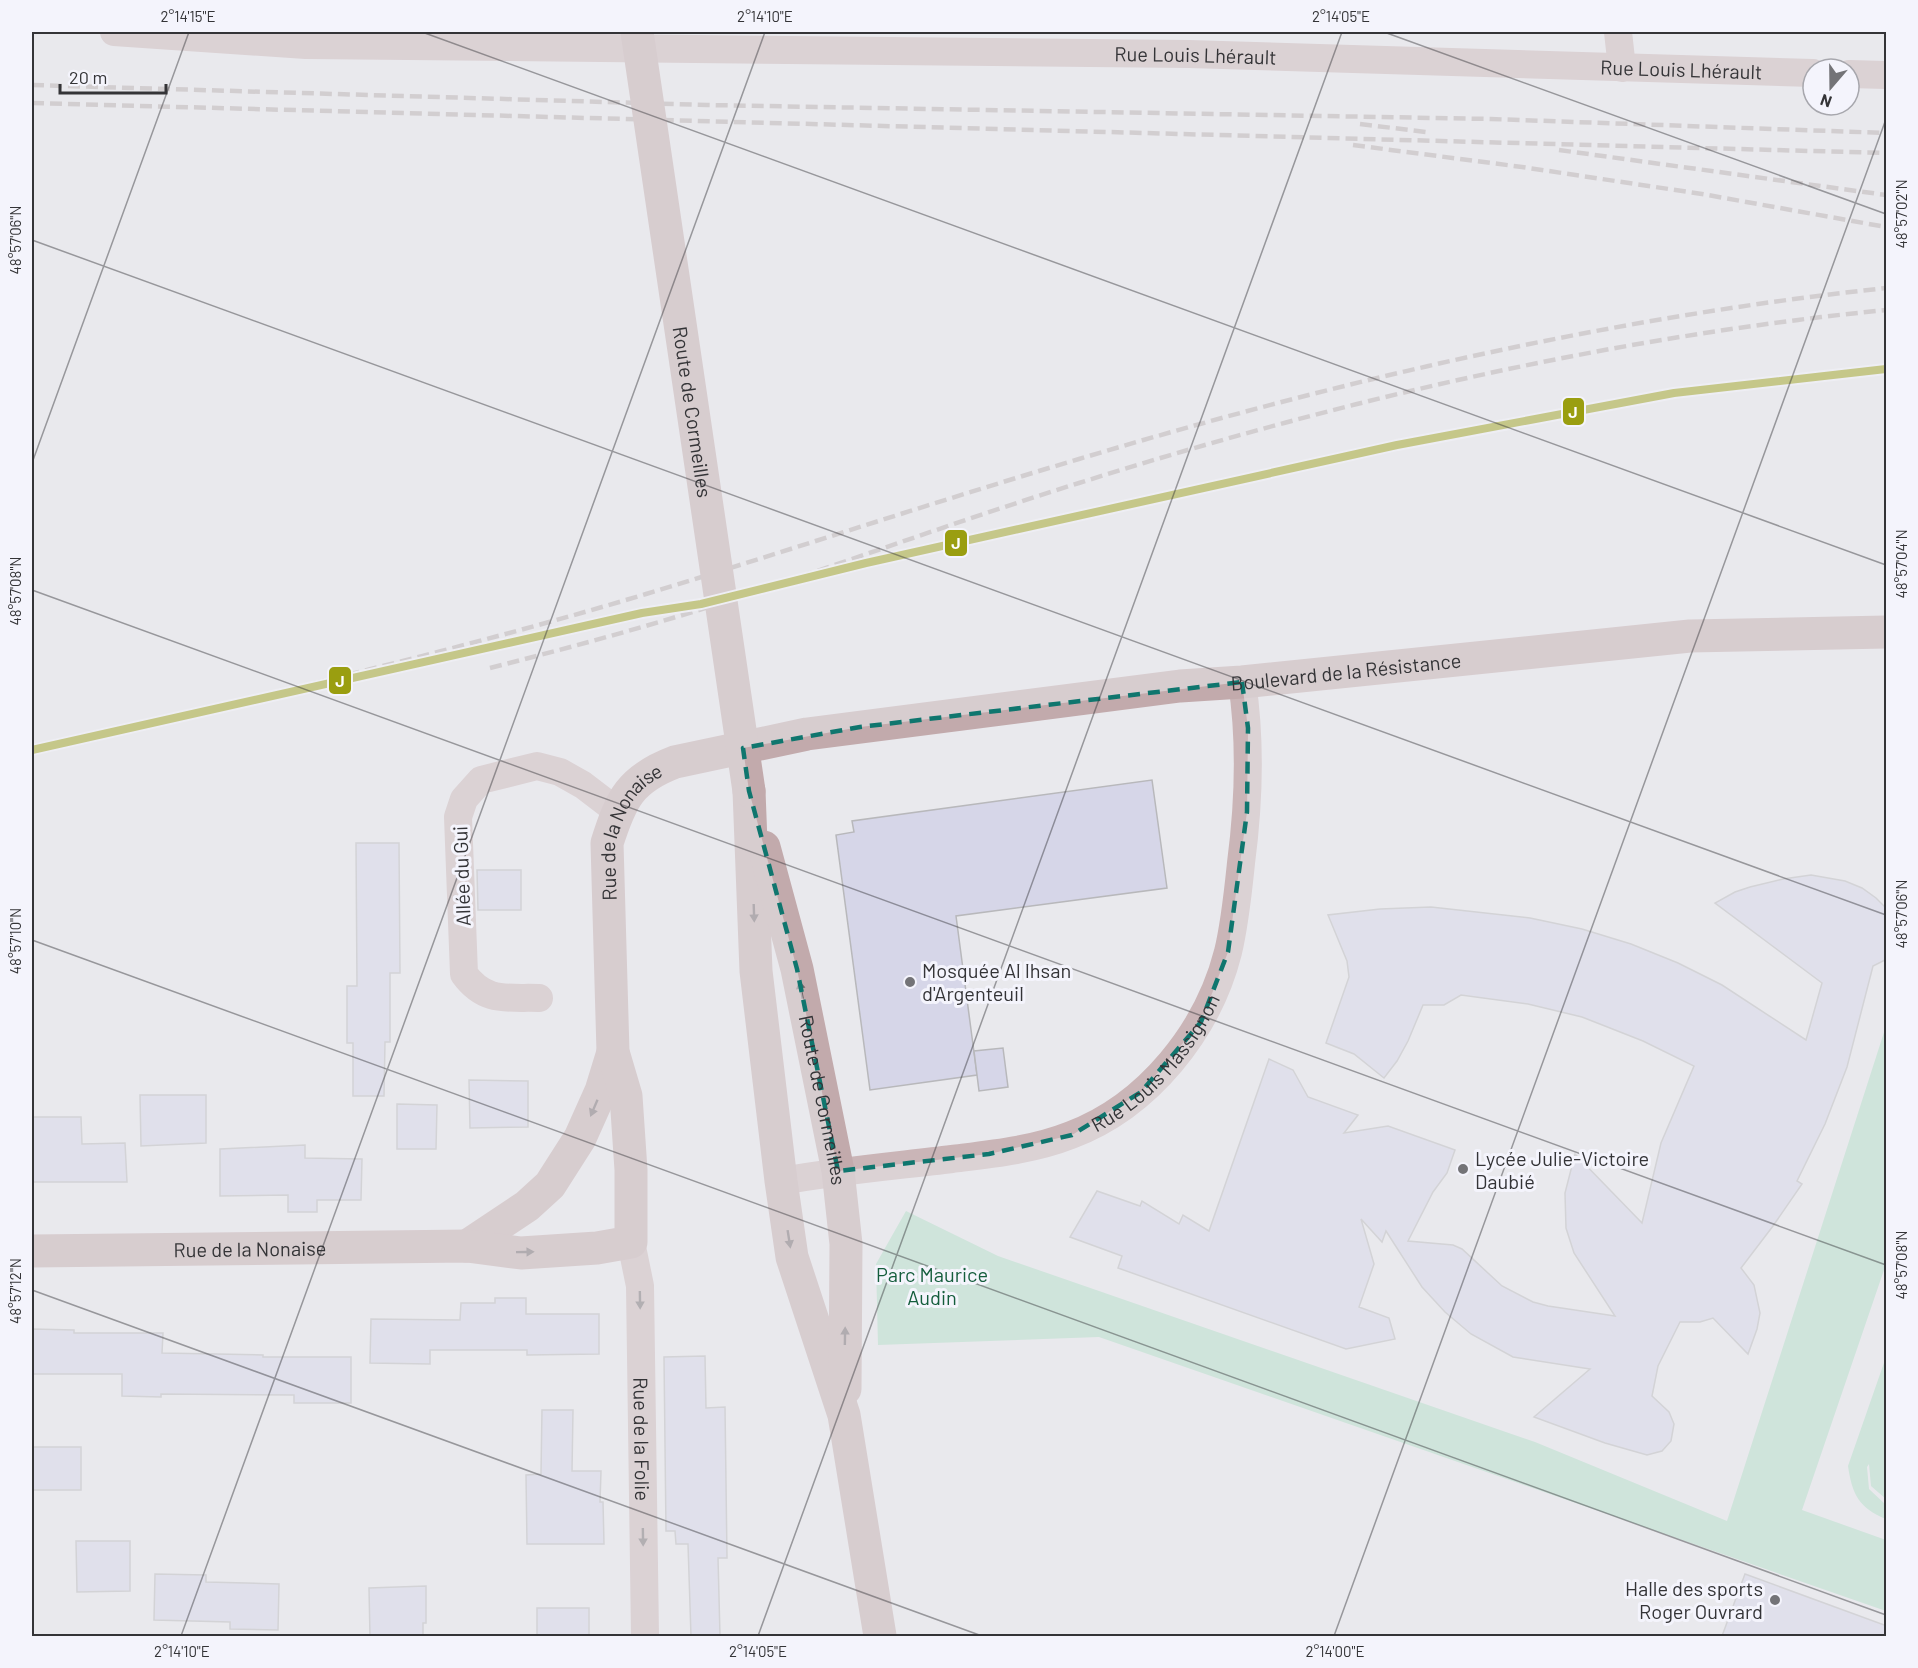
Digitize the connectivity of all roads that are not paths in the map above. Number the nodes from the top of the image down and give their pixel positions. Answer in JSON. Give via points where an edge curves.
{"nodes":[{"id":1,"x":114,"y":32,"type":"edge"},
{"id":2,"x":637,"y":32,"type":"edge"},
{"id":3,"x":1618,"y":32,"type":"edge"},
{"id":4,"x":305,"y":38,"type":"edge"},
{"id":5,"x":1188,"y":43,"type":"edge"},
{"id":6,"x":1622,"y":68,"type":"junction"},
{"id":7,"x":1801,"y":73,"type":"edge"},
{"id":8,"x":1861,"y":74,"type":"edge"},
{"id":9,"x":1887,"y":75,"type":"edge"},
{"id":10,"x":1887,"y":632,"type":"edge"},
{"id":11,"x":1242,"y":682,"type":"junction"},
{"id":12,"x":807,"y":734,"type":"joint"},
{"id":13,"x":749,"y":791,"type":"junction"},
{"id":14,"x":617,"y":811,"type":"junction"},
{"id":15,"x":539,"y":998,"type":"dead end"},
{"id":16,"x":613,"y":1052,"type":"junction"},
{"id":17,"x":838,"y":1171,"type":"junction"},
{"id":18,"x":781,"y":1181,"type":"junction"},
{"id":19,"x":632,"y":1242,"type":"junction"},
{"id":20,"x":467,"y":1246,"type":"junction"},
{"id":21,"x":32,"y":1251,"type":"edge"},
{"id":22,"x":844,"y":1415,"type":"junction"},
{"id":23,"x":645,"y":1636,"type":"edge"},
{"id":24,"x":880,"y":1636,"type":"edge"}],
"edges":[{"from":1,"to":4,"type":"street","name":"Rue Louis Lhérault"},
{"from":2,"to":13,"type":"main road","name":"Route de Cormeilles","bridge":true},
{"from":3,"to":6,"type":"street"},
{"from":4,"to":5,"type":"street","name":"Rue Louis Lhérault","via":[[576,47]]},
{"from":5,"to":6,"type":"street","name":"Rue Louis Lhérault"},
{"from":6,"to":7,"type":"street","name":"Rue Louis Lhérault"},
{"from":8,"to":9,"type":"street"},
{"from":10,"to":11,"type":"main road","name":"Boulevard de la Résistance","via":[[1690,636]]},
{"from":11,"to":12,"type":"main road","name":"Boulevard de la Résistance","via":[[1180,686]]},
{"from":11,"to":17,"type":"street","name":"Rue Louis Massignon","via":[[1248,728],[1247,812],[1228,952],[1200,1022],[1173,1060],[1111,1114],[1072,1135],[1029,1148]]},
{"from":12,"to":14,"type":"main road","name":"Rue de la Nonaise","via":[[657,769],[638,781]]},
{"from":17,"to":13,"type":"main road","name":"Route de Cormeilles","one_way":true,"via":[[797,969]]},
{"from":13,"to":18,"type":"main road","name":"Route de Cormeilles","one_way":true,"via":[[756,971]]},
{"from":14,"to":15,"type":"street","name":"Allée du Gui","via":[[560,772],[537,766],[481,780],[464,799],[458,817],[464,974],[473,986],[493,997]]},
{"from":14,"to":16,"type":"main road","name":"Rue de la Nonaise","via":[[607,843]]},
{"from":16,"to":19,"type":"main road","name":"Rue de la Nonaise","via":[[626,1096]]},
{"from":16,"to":20,"type":"main road","name":"Rue de la Nonaise","one_way":true,"via":[[580,1138],[550,1185]]},
{"from":17,"to":18,"type":"street","name":"Rue Louis Massignon"},
{"from":22,"to":17,"type":"main road","name":"Route de Cormeilles","one_way":true,"via":[[846,1244]]},
{"from":18,"to":22,"type":"main road","name":"Route de Cormeilles","one_way":true,"via":[[792,1257]]},
{"from":20,"to":19,"type":"main road","name":"Rue de la Nonaise","one_way":true,"via":[[521,1253]]},
{"from":19,"to":23,"type":"street","name":"Rue de la Folie","one_way":true,"via":[[640,1286]]},
{"from":20,"to":21,"type":"main road","name":"Rue de la Nonaise"},
{"from":22,"to":24,"type":"main road","name":"Route de Cormeilles"}]}
